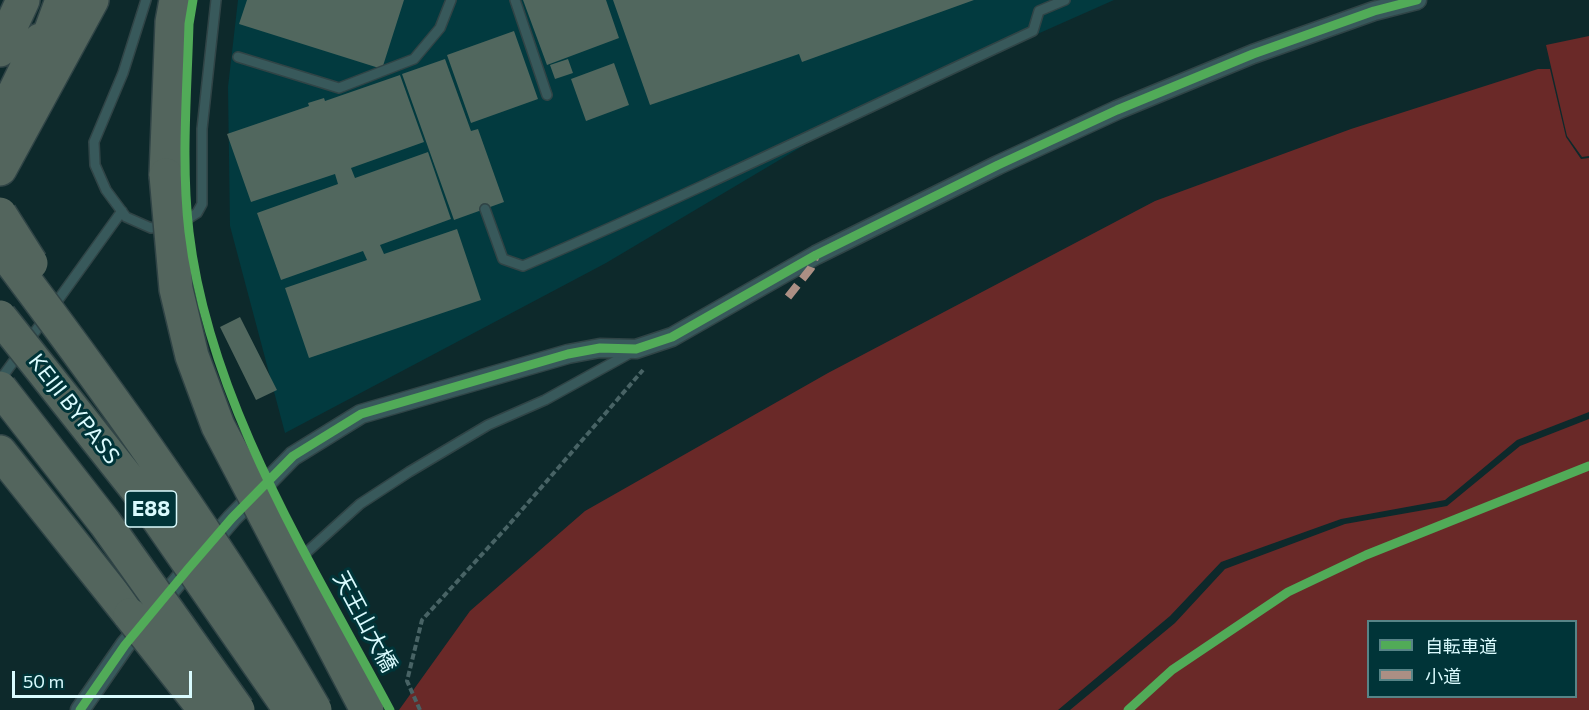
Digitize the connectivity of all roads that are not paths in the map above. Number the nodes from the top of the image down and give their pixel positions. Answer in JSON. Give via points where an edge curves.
{"nodes":[{"id":1,"x":23,"y":0,"type":"edge"},
{"id":2,"x":61,"y":0,"type":"edge"},
{"id":3,"x":92,"y":0,"type":"edge"},
{"id":4,"x":146,"y":0,"type":"edge"},
{"id":5,"x":176,"y":0,"type":"edge"},
{"id":6,"x":216,"y":0,"type":"edge"},
{"id":7,"x":451,"y":0,"type":"edge"},
{"id":8,"x":515,"y":0,"type":"edge"},
{"id":9,"x":1065,"y":0,"type":"edge"},
{"id":10,"x":1418,"y":0,"type":"edge"},
{"id":11,"x":0,"y":50,"type":"edge"},
{"id":12,"x":238,"y":57,"type":"dead end"},
{"id":13,"x":547,"y":95,"type":"dead end"},
{"id":14,"x":0,"y":122,"type":"edge"},
{"id":15,"x":0,"y":168,"type":"edge"},
{"id":16,"x":485,"y":209,"type":"dead end"},
{"id":17,"x":122,"y":212,"type":"junction"},
{"id":18,"x":0,"y":214,"type":"edge"},
{"id":19,"x":0,"y":247,"type":"edge"},
{"id":20,"x":0,"y":317,"type":"edge"},
{"id":21,"x":672,"y":337,"type":"junction"},
{"id":22,"x":636,"y":349,"type":"junction"},
{"id":23,"x":655,"y":356,"type":"road end"},
{"id":24,"x":98,"y":376,"type":"junction"},
{"id":25,"x":0,"y":380,"type":"edge"},
{"id":26,"x":0,"y":388,"type":"edge"},
{"id":27,"x":0,"y":452,"type":"edge"},
{"id":28,"x":291,"y":567,"type":"junction"},
{"id":29,"x":80,"y":710,"type":"edge"},
{"id":30,"x":205,"y":710,"type":"edge"},
{"id":31,"x":238,"y":710,"type":"edge"},
{"id":32,"x":290,"y":710,"type":"edge"},
{"id":33,"x":315,"y":710,"type":"edge"},
{"id":34,"x":367,"y":710,"type":"edge"}],
"edges":[{"from":1,"to":11,"type":"highway"},
{"from":2,"to":14,"type":"highway"},
{"from":2,"to":15,"type":"highway"},
{"from":3,"to":15,"type":"highway"},
{"from":4,"to":17,"type":"lane","via":[[123,73],[94,142],[95,165]]},
{"from":5,"to":28,"type":"highway","bridge":true,"via":[[166,175],[176,289],[192,356],[218,426]]},
{"from":6,"to":17,"type":"lane","via":[[202,129],[202,204],[197,213],[178,225],[151,228]]},
{"from":7,"to":12,"type":"lane","via":[[440,28],[414,59],[339,88]]},
{"from":8,"to":13,"type":"lane"},
{"from":9,"to":16,"type":"lane","via":[[1039,11],[1033,31],[686,195],[523,266],[503,259]]},
{"from":10,"to":21,"type":"street","via":[[1374,11],[1253,54],[1117,110],[816,255]]},
{"from":17,"to":25,"type":"lane"},
{"from":18,"to":24,"type":"highway","bridge":true},
{"from":19,"to":24,"type":"highway","number":"E88","bridge":true},
{"from":20,"to":32,"type":"highway","name":"KEIJI BYPASS","number":"E88","bridge":true,"via":[[145,500]]},
{"from":21,"to":22,"type":"street"},
{"from":21,"to":23,"type":"street"},
{"from":22,"to":28,"type":"lane","via":[[545,400],[488,424],[409,472],[360,504]]},
{"from":22,"to":29,"type":"street","via":[[600,348],[568,354],[361,414],[325,434],[293,456],[232,518],[125,645]]},
{"from":24,"to":33,"type":"highway","number":"E88","bridge":true,"via":[[224,562]]},
{"from":26,"to":31,"type":"highway","name":"KEIJI BYPASS","number":"E88","bridge":true,"via":[[105,523]]},
{"from":27,"to":30,"type":"highway","bridge":true},
{"from":28,"to":34,"type":"highway","bridge":true}]}
